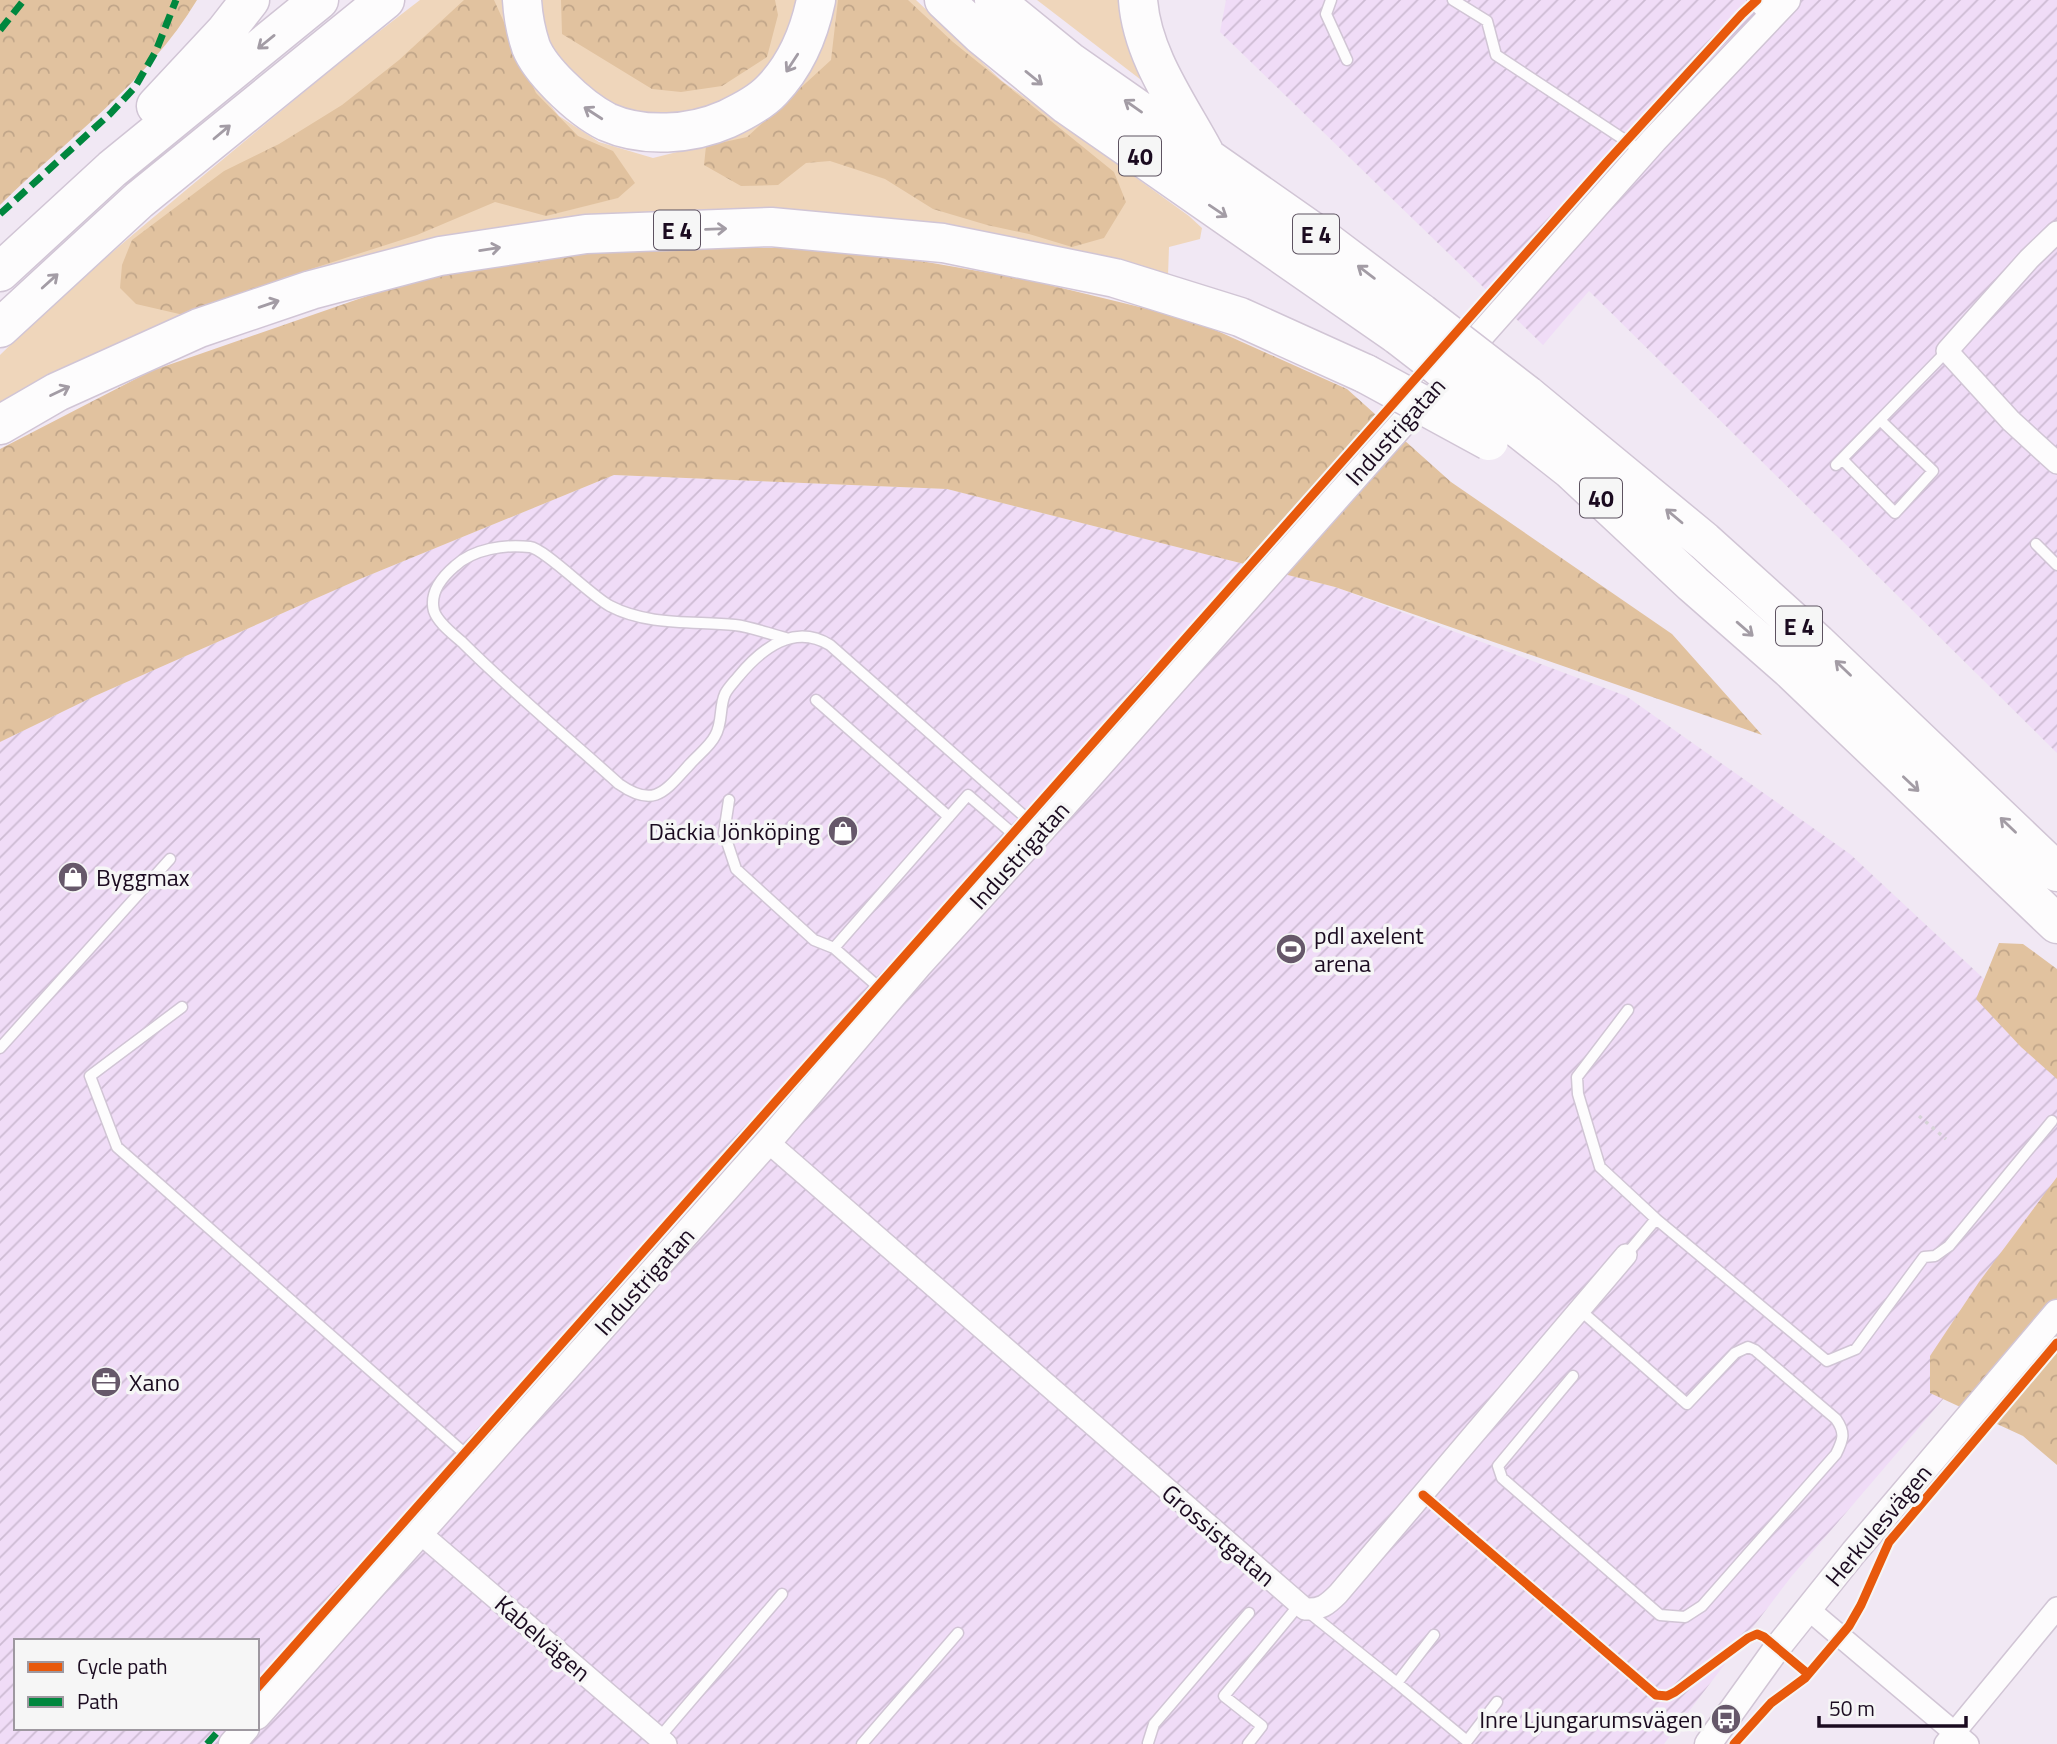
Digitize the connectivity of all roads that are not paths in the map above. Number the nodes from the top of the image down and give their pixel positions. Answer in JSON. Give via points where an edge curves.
{"nodes":[{"id":1,"x":250,"y":0,"type":"edge"},
{"id":2,"x":319,"y":0,"type":"edge"},
{"id":3,"x":385,"y":0,"type":"edge"},
{"id":4,"x":522,"y":0,"type":"edge"},
{"id":5,"x":816,"y":0,"type":"edge"},
{"id":6,"x":944,"y":0,"type":"edge"},
{"id":7,"x":994,"y":0,"type":"edge"},
{"id":8,"x":1138,"y":0,"type":"edge"},
{"id":9,"x":1331,"y":0,"type":"edge"},
{"id":10,"x":1453,"y":0,"type":"edge"},
{"id":11,"x":1772,"y":5,"type":"edge"},
{"id":12,"x":1347,"y":60,"type":"dead end"},
{"id":13,"x":1643,"y":152,"type":"junction"},
{"id":14,"x":1208,"y":160,"type":"junction"},
{"id":15,"x":2057,"y":232,"type":"edge"},
{"id":16,"x":0,"y":270,"type":"edge"},
{"id":17,"x":1410,"y":324,"type":"junction"},
{"id":18,"x":0,"y":328,"type":"edge"},
{"id":19,"x":1947,"y":351,"type":"junction"},
{"id":20,"x":1507,"y":418,"type":"junction"},
{"id":21,"x":1880,"y":420,"type":"junction"},
{"id":22,"x":0,"y":425,"type":"edge"},
{"id":23,"x":2057,"y":463,"type":"edge"},
{"id":24,"x":2036,"y":544,"type":"dead end"},
{"id":25,"x":2057,"y":565,"type":"edge"},
{"id":26,"x":1693,"y":584,"type":"joint"},
{"id":27,"x":786,"y":638,"type":"junction"},
{"id":28,"x":816,"y":700,"type":"dead end"},
{"id":29,"x":729,"y":800,"type":"dead end"},
{"id":30,"x":949,"y":817,"type":"junction"},
{"id":31,"x":1034,"y":839,"type":"junction"},
{"id":32,"x":170,"y":859,"type":"dead end"},
{"id":33,"x":2057,"y":872,"type":"edge"},
{"id":34,"x":2057,"y":924,"type":"edge"},
{"id":35,"x":834,"y":948,"type":"junction"},
{"id":36,"x":891,"y":998,"type":"junction"},
{"id":37,"x":182,"y":1007,"type":"dead end"},
{"id":38,"x":1628,"y":1010,"type":"dead end"},
{"id":39,"x":0,"y":1048,"type":"edge"},
{"id":40,"x":2052,"y":1121,"type":"dead end"},
{"id":41,"x":768,"y":1142,"type":"junction"},
{"id":42,"x":1656,"y":1219,"type":"junction"},
{"id":43,"x":1626,"y":1255,"type":"joint"},
{"id":44,"x":1580,"y":1310,"type":"junction"},
{"id":45,"x":2057,"y":1313,"type":"edge"},
{"id":46,"x":1573,"y":1376,"type":"dead end"},
{"id":47,"x":479,"y":1466,"type":"junction"},
{"id":48,"x":420,"y":1533,"type":"junction"},
{"id":49,"x":782,"y":1594,"type":"dead end"},
{"id":50,"x":1302,"y":1607,"type":"junction"},
{"id":51,"x":2057,"y":1608,"type":"edge"},
{"id":52,"x":1808,"y":1609,"type":"junction"},
{"id":53,"x":1249,"y":1613,"type":"dead end"},
{"id":54,"x":958,"y":1633,"type":"dead end"},
{"id":55,"x":1434,"y":1635,"type":"dead end"},
{"id":56,"x":1397,"y":1683,"type":"junction"},
{"id":57,"x":1497,"y":1702,"type":"dead end"},
{"id":58,"x":259,"y":1714,"type":"edge"},
{"id":59,"x":244,"y":1730,"type":"edge"},
{"id":60,"x":1956,"y":1740,"type":"edge"},
{"id":61,"x":663,"y":1741,"type":"edge"},
{"id":62,"x":232,"y":1744,"type":"edge"},
{"id":63,"x":862,"y":1744,"type":"edge"},
{"id":64,"x":1149,"y":1744,"type":"edge"},
{"id":65,"x":1248,"y":1744,"type":"edge"},
{"id":66,"x":1708,"y":1744,"type":"edge"}],
"edges":[{"from":1,"to":16,"type":"highway"},
{"from":2,"to":16,"type":"highway","one_way":true,"via":[[113,169]]},
{"from":18,"to":3,"type":"highway","one_way":true,"via":[[139,200]]},
{"from":5,"to":4,"type":"highway","one_way":true,"via":[[795,62],[771,92],[711,126],[676,132],[643,131],[607,122],[574,100],[532,50]]},
{"from":6,"to":17,"type":"highway","number":"40","one_way":true,"via":[[1067,105]]},
{"from":14,"to":7,"type":"highway","number":"E 4","one_way":true,"via":[[1069,61]]},
{"from":8,"to":14,"type":"highway","via":[[1149,51]]},
{"from":9,"to":12,"type":"lane","via":[[1326,14]]},
{"from":10,"to":13,"type":"lane","via":[[1487,21],[1496,55]]},
{"from":11,"to":13,"type":"street","name":"Industrigatan"},
{"from":13,"to":31,"type":"street","name":"Industrigatan"},
{"from":17,"to":14,"type":"highway","number":"E 4","one_way":true,"via":[[1318,236]]},
{"from":15,"to":19,"type":"street"},
{"from":17,"to":20,"type":"highway","number":"40","bridge":true},
{"from":19,"to":21,"type":"lane"},
{"from":19,"to":23,"type":"street"},
{"from":22,"to":20,"type":"highway","number":"E 4","one_way":true,"bridge":true,"via":[[57,392],[199,328],[311,290],[440,256],[586,234],[771,227],[943,243],[1115,278],[1240,317],[1366,374]]},
{"from":20,"to":26,"type":"highway","number":"40","via":[[1571,470]]},
{"from":33,"to":20,"type":"highway","number":"E 4","one_way":true,"via":[[1704,541]]},
{"from":21,"to":21,"type":"lane","via":[[1839,461],[1895,513],[1933,471]]},
{"from":24,"to":25,"type":"lane"},
{"from":26,"to":34,"type":"highway","number":"E 4","one_way":true,"via":[[1790,669]]},
{"from":27,"to":27,"type":"lane","via":[[747,666],[726,692],[715,737],[666,790],[635,795],[453,633],[434,610],[435,596],[437,582],[461,560],[497,548],[533,547],[595,597],[628,614],[738,625]]},
{"from":27,"to":31,"type":"lane","via":[[817,637],[830,645]]},
{"from":28,"to":30,"type":"lane"},
{"from":29,"to":35,"type":"lane","via":[[724,833],[736,869],[814,940]]},
{"from":30,"to":31,"type":"lane","via":[[968,795]]},
{"from":30,"to":35,"type":"lane"},
{"from":31,"to":36,"type":"street","name":"Industrigatan"},
{"from":32,"to":39,"type":"lane"},
{"from":35,"to":36,"type":"lane"},
{"from":36,"to":41,"type":"street","name":"Industrigatan"},
{"from":37,"to":47,"type":"lane","via":[[90,1076],[117,1147]]},
{"from":38,"to":42,"type":"lane","via":[[1577,1077],[1578,1094],[1600,1167]]},
{"from":40,"to":42,"type":"lane","via":[[1949,1246],[1935,1256],[1924,1257],[1916,1266],[1856,1349],[1827,1361]]},
{"from":41,"to":47,"type":"street","name":"Industrigatan"},
{"from":41,"to":50,"type":"street","name":"Grossistgatan"},
{"from":42,"to":43,"type":"lane"},
{"from":43,"to":44,"type":"street"},
{"from":44,"to":46,"type":"lane","via":[[1687,1404],[1735,1353],[1748,1347],[1755,1350],[1836,1419],[1843,1428],[1843,1439],[1836,1454],[1702,1606],[1685,1617],[1660,1615],[1502,1478],[1498,1466]]},
{"from":44,"to":50,"type":"street","via":[[1338,1594],[1318,1610]]},
{"from":45,"to":52,"type":"street","name":"Herkulesvägen"},
{"from":47,"to":48,"type":"street","name":"Industrigatan"},
{"from":48,"to":58,"type":"street","name":"Industrigatan"},
{"from":48,"to":61,"type":"street","name":"Kabelvägen"},
{"from":49,"to":61,"type":"lane"},
{"from":50,"to":56,"type":"lane"},
{"from":50,"to":65,"type":"lane","via":[[1224,1696],[1262,1726]]},
{"from":51,"to":60,"type":"street"},
{"from":52,"to":60,"type":"street"},
{"from":52,"to":66,"type":"street","name":"Herkulesvägen"},
{"from":53,"to":64,"type":"lane","via":[[1154,1724]]},
{"from":54,"to":63,"type":"lane"},
{"from":55,"to":56,"type":"lane"},
{"from":56,"to":57,"type":"lane","via":[[1467,1741]]},
{"from":59,"to":62,"type":"street"}]}
